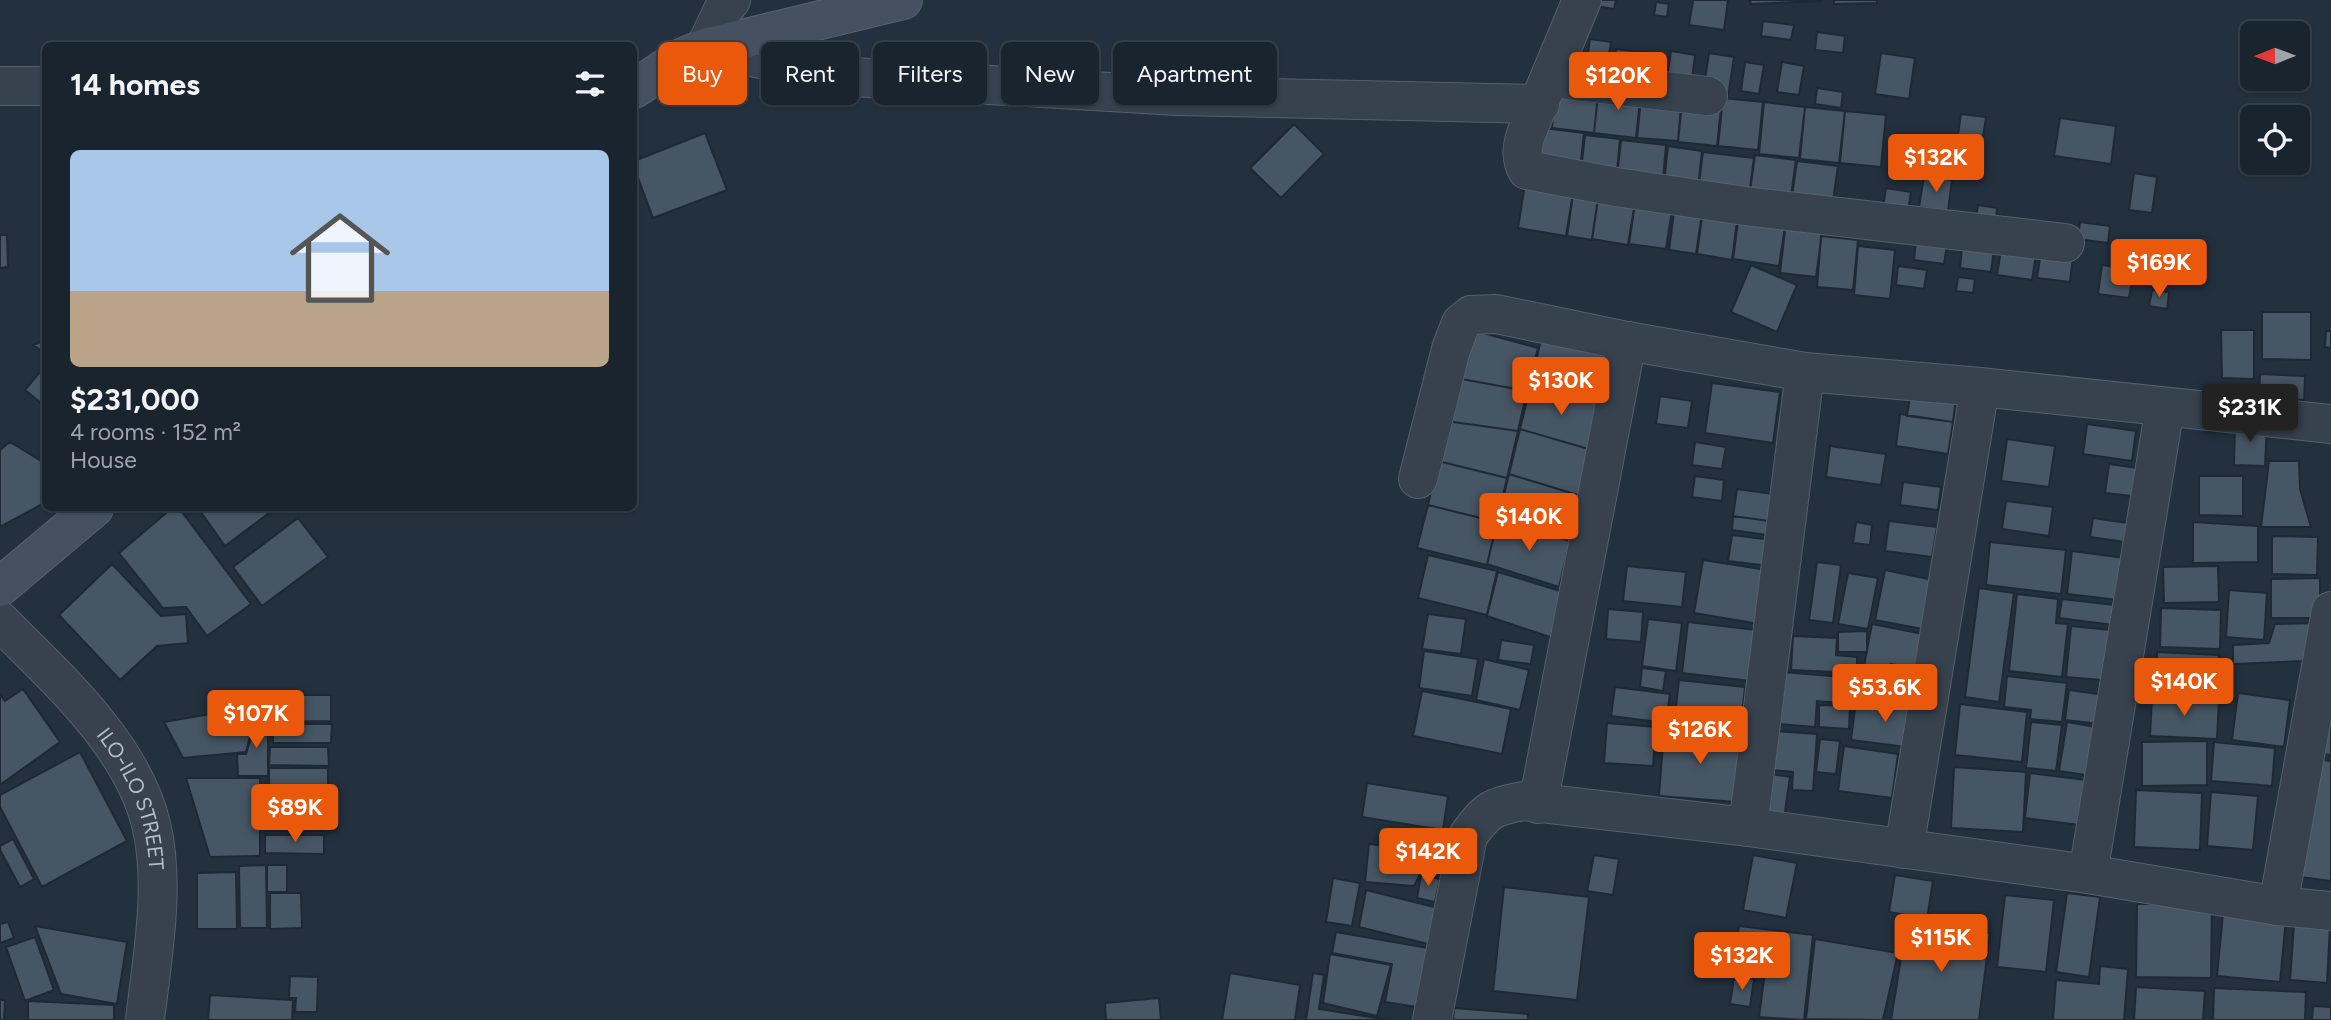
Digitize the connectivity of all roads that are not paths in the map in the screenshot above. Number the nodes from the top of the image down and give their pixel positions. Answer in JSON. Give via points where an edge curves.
{"nodes":[{"id":1,"x":731,"y":0,"type":"edge"},
{"id":2,"x":903,"y":0,"type":"edge"},
{"id":3,"x":1582,"y":0,"type":"edge"},
{"id":4,"x":708,"y":42,"type":"edge"},
{"id":5,"x":730,"y":42,"type":"edge"},
{"id":6,"x":747,"y":56,"type":"edge"},
{"id":7,"x":658,"y":73,"type":"edge"},
{"id":8,"x":0,"y":86,"type":"edge"},
{"id":9,"x":42,"y":86,"type":"edge"},
{"id":10,"x":637,"y":87,"type":"edge"},
{"id":11,"x":1545,"y":91,"type":"junction"},
{"id":12,"x":1708,"y":96,"type":"dead end"},
{"id":13,"x":2066,"y":243,"type":"dead end"},
{"id":14,"x":1627,"y":341,"type":"junction"},
{"id":15,"x":1805,"y":372,"type":"junction"},
{"id":16,"x":1980,"y":387,"type":"junction"},
{"id":17,"x":2165,"y":407,"type":"junction"},
{"id":18,"x":2331,"y":424,"type":"edge"},
{"id":19,"x":1418,"y":479,"type":"dead end"},
{"id":20,"x":90,"y":511,"type":"edge"},
{"id":21,"x":0,"y":587,"type":"edge"},
{"id":22,"x":2331,"y":611,"type":"edge"},
{"id":23,"x":0,"y":621,"type":"edge"},
{"id":24,"x":1538,"y":804,"type":"junction"},
{"id":25,"x":1748,"y":827,"type":"junction"},
{"id":26,"x":1904,"y":849,"type":"junction"},
{"id":27,"x":2088,"y":874,"type":"junction"},
{"id":28,"x":2278,"y":906,"type":"junction"},
{"id":29,"x":2331,"y":911,"type":"edge"},
{"id":30,"x":145,"y":1020,"type":"edge"},
{"id":31,"x":1432,"y":1020,"type":"edge"}],
"edges":[{"from":1,"to":4,"type":"street"},
{"from":2,"to":5,"type":"main road"},
{"from":3,"to":11,"type":"street"},
{"from":6,"to":11,"type":"street","via":[[853,77],[1178,96]]},
{"from":7,"to":10,"type":"main road"},
{"from":8,"to":9,"type":"street"},
{"from":11,"to":12,"type":"street"},
{"from":11,"to":13,"type":"street","via":[[1522,145],[1524,164],[1533,172],[1745,206]]},
{"from":14,"to":15,"type":"street"},
{"from":14,"to":19,"type":"street","via":[[1496,314],[1471,316],[1461,323],[1451,349]]},
{"from":14,"to":24,"type":"street"},
{"from":15,"to":16,"type":"street"},
{"from":15,"to":25,"type":"street"},
{"from":16,"to":17,"type":"street"},
{"from":16,"to":26,"type":"street"},
{"from":17,"to":18,"type":"street"},
{"from":17,"to":27,"type":"street"},
{"from":20,"to":21,"type":"main road"},
{"from":22,"to":28,"type":"street"},
{"from":23,"to":30,"type":"street","name":"ILO-ILO STREET","via":[[77,700],[133,776],[144,802],[156,872],[155,939]]},
{"from":24,"to":25,"type":"street"},
{"from":24,"to":31,"type":"street","via":[[1504,804],[1481,816],[1468,836]]},
{"from":25,"to":26,"type":"street"},
{"from":26,"to":27,"type":"street"},
{"from":27,"to":28,"type":"street"},
{"from":28,"to":29,"type":"street"}]}
